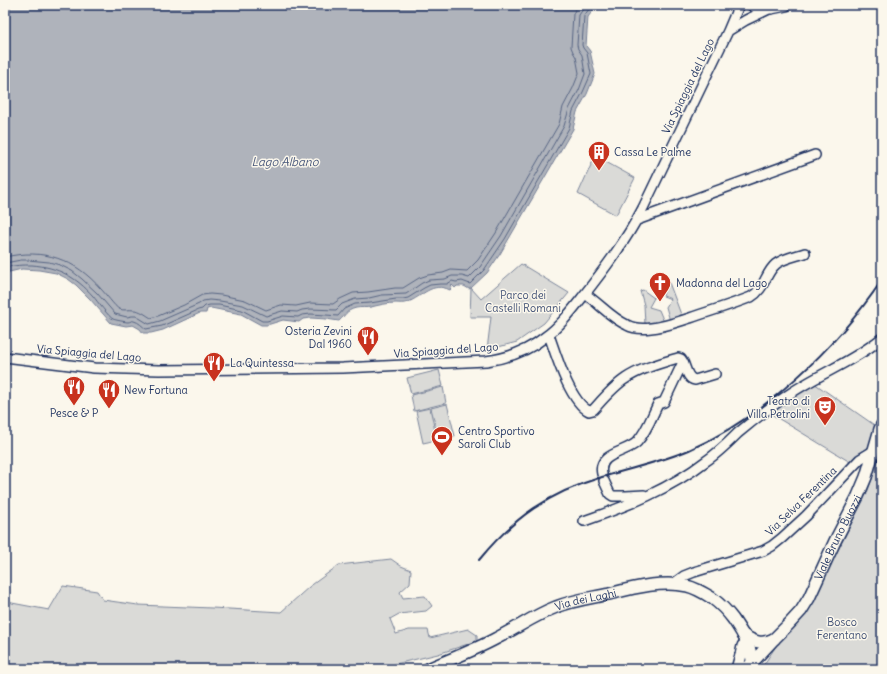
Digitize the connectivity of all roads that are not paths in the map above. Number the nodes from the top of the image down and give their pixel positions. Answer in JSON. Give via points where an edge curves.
{"nodes":[{"id":1,"x":739,"y":5,"type":"edge"},
{"id":2,"x":751,"y":5,"type":"edge"},
{"id":3,"x":786,"y":5,"type":"edge"},
{"id":4,"x":774,"y":7,"type":"edge"},
{"id":5,"x":728,"y":31,"type":"junction"},
{"id":6,"x":815,"y":155,"type":"dead end"},
{"id":7,"x":637,"y":220,"type":"junction"},
{"id":8,"x":805,"y":253,"type":"dead end"},
{"id":9,"x":585,"y":294,"type":"junction"},
{"id":10,"x":549,"y":335,"type":"junction"},
{"id":11,"x":882,"y":338,"type":"edge"},
{"id":12,"x":5,"y":357,"type":"edge"},
{"id":13,"x":683,"y":362,"type":"junction"},
{"id":14,"x":715,"y":374,"type":"dead end"},
{"id":15,"x":882,"y":425,"type":"edge"},
{"id":16,"x":873,"y":451,"type":"junction"},
{"id":17,"x":650,"y":495,"type":"junction"},
{"id":18,"x":584,"y":521,"type":"dead end"},
{"id":19,"x":673,"y":584,"type":"junction"},
{"id":20,"x":742,"y":637,"type":"junction"},
{"id":21,"x":774,"y":639,"type":"junction"},
{"id":22,"x":750,"y":668,"type":"edge"},
{"id":23,"x":428,"y":669,"type":"edge"},
{"id":24,"x":737,"y":669,"type":"edge"}],
"edges":[{"from":1,"to":5,"type":"street","name":"Via Spiaggia del Lago"},
{"from":2,"to":4,"type":"street","via":[[765,10]]},
{"from":3,"to":4,"type":"main road"},
{"from":4,"to":5,"type":"street"},
{"from":5,"to":7,"type":"street","name":"Via Spiaggia del Lago"},
{"from":6,"to":7,"type":"street"},
{"from":7,"to":9,"type":"street","name":"Via Spiaggia del Lago"},
{"from":8,"to":9,"type":"street","via":[[776,264],[760,290],[751,297],[654,328],[625,325]]},
{"from":9,"to":10,"type":"street","name":"Via Spiaggia del Lago"},
{"from":10,"to":12,"type":"street","name":"Via Spiaggia del Lago","via":[[524,351],[497,359],[344,368],[125,370]]},
{"from":10,"to":13,"type":"street","via":[[569,387],[589,412],[629,376],[678,358]]},
{"from":11,"to":17,"type":"street","via":[[851,360],[791,392],[757,417],[700,466]]},
{"from":13,"to":14,"type":"street","via":[[692,380]]},
{"from":13,"to":17,"type":"street","via":[[664,401],[658,404],[640,438],[630,447],[605,459],[601,469],[613,496]]},
{"from":15,"to":16,"type":"main road","name":"Viale Bruno Buozzi"},
{"from":16,"to":19,"type":"street","name":"Via Selva Ferentina","via":[[860,460],[806,516],[772,546],[694,572]]},
{"from":16,"to":21,"type":"main road","name":"Viale Bruno Buozzi","via":[[858,496],[812,593],[798,614]]},
{"from":17,"to":18,"type":"street"},
{"from":19,"to":20,"type":"main road","name":"Via dei Laghi","via":[[699,590],[711,597],[728,612]]},
{"from":19,"to":23,"type":"main road","name":"Via dei Laghi","via":[[627,590],[556,607],[483,646]]},
{"from":20,"to":21,"type":"main road","via":[[758,643]]},
{"from":20,"to":22,"type":"main road","via":[[745,657]]},
{"from":20,"to":24,"type":"main road","via":[[742,655]]},
{"from":21,"to":22,"type":"main road","name":"Viale Bruno Buozzi"}]}
